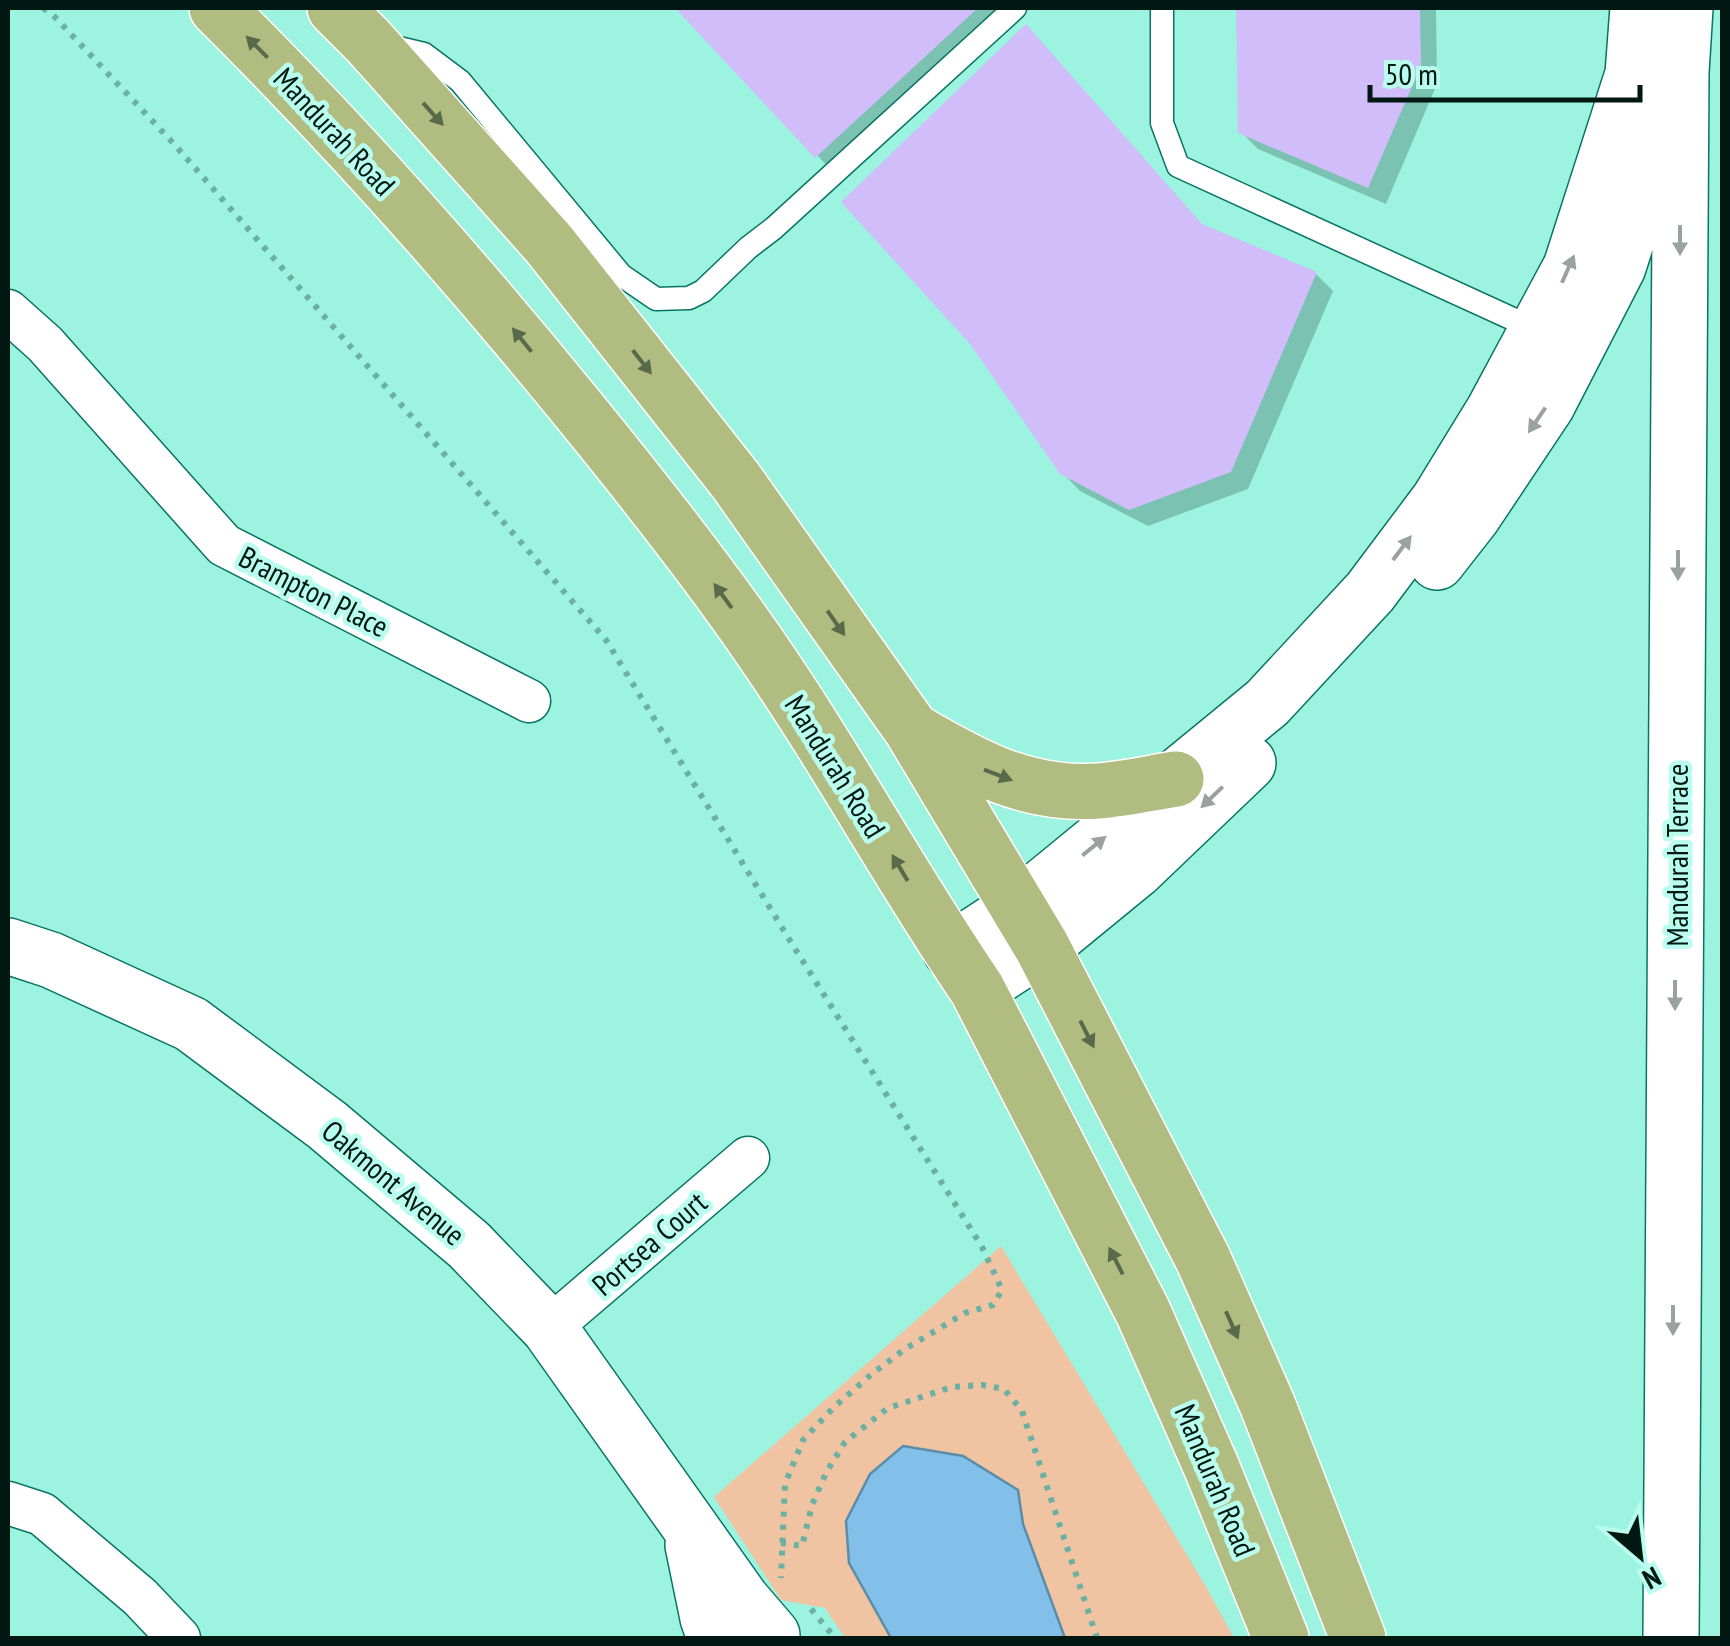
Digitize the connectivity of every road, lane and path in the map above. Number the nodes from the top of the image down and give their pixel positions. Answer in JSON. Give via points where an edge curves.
{"nodes":[{"id":1,"x":43,"y":8,"type":"edge"},
{"id":2,"x":217,"y":8,"type":"edge"},
{"id":3,"x":1016,"y":8,"type":"edge"},
{"id":4,"x":1162,"y":8,"type":"edge"},
{"id":5,"x":1638,"y":8,"type":"edge"},
{"id":6,"x":1685,"y":8,"type":"edge"},
{"id":7,"x":351,"y":24,"type":"edge"},
{"id":8,"x":1681,"y":72,"type":"junction"},
{"id":9,"x":8,"y":311,"type":"edge"},
{"id":10,"x":1556,"y":341,"type":"junction"},
{"id":11,"x":529,"y":701,"type":"dead end"},
{"id":12,"x":912,"y":730,"type":"junction"},
{"id":13,"x":1176,"y":779,"type":"junction"},
{"id":14,"x":1030,"y":927,"type":"junction"},
{"id":15,"x":8,"y":946,"type":"edge"},
{"id":16,"x":964,"y":970,"type":"junction"},
{"id":17,"x":748,"y":1158,"type":"dead end"},
{"id":18,"x":549,"y":1328,"type":"junction"},
{"id":19,"x":8,"y":1502,"type":"edge"},
{"id":20,"x":690,"y":1527,"type":"junction"},
{"id":21,"x":781,"y":1543,"type":"junction"},
{"id":22,"x":771,"y":1625,"type":"edge"},
{"id":23,"x":179,"y":1638,"type":"edge"},
{"id":24,"x":715,"y":1638,"type":"edge"},
{"id":25,"x":1097,"y":1638,"type":"edge"},
{"id":26,"x":1281,"y":1638,"type":"edge"},
{"id":27,"x":1358,"y":1638,"type":"edge"},
{"id":28,"x":1671,"y":1638,"type":"edge"}],
"edges":[{"from":1,"to":21,"type":"path","via":[[174,145],[606,640],[982,1247],[1002,1290],[993,1304],[965,1312],[905,1348],[803,1440],[785,1484]]},
{"from":16,"to":2,"type":"highway","name":"Mandurah Road","one_way":true,"via":[[768,659],[656,504],[494,306]]},
{"from":3,"to":7,"type":"lane","via":[[703,290],[689,298],[656,299],[622,275],[460,80],[424,54]]},
{"from":4,"to":10,"type":"lane","via":[[1162,123],[1178,166]]},
{"from":10,"to":5,"type":"main road","name":"Mandurah Terrace","one_way":true,"via":[[1571,267],[1633,74]]},
{"from":6,"to":8,"type":"main road","name":"Mandurah Terrace"},
{"from":7,"to":12,"type":"highway","one_way":true,"via":[[550,244],[736,481]]},
{"from":8,"to":10,"type":"main road","name":"Mandurah Terrace","via":[[1618,267]]},
{"from":8,"to":28,"type":"main road","name":"Mandurah Terrace","one_way":true},
{"from":9,"to":11,"type":"street","name":"Brampton Place","via":[[224,545]]},
{"from":13,"to":10,"type":"main road","name":"Mandurah Terrace","one_way":true,"via":[[1266,703],[1370,592],[1493,412]]},
{"from":10,"to":14,"type":"main road","name":"Mandurah Terrace","one_way":true,"via":[[1547,404],[1474,516],[1394,618],[1136,870]]},
{"from":12,"to":13,"type":"highway","one_way":true,"via":[[999,777],[1030,786],[1098,791]]},
{"from":12,"to":14,"type":"highway"},
{"from":14,"to":13,"type":"main road","name":"Mandurah Terrace","one_way":true},
{"from":14,"to":16,"type":"main road","name":"Mandurah Terrace"},
{"from":14,"to":27,"type":"highway","one_way":true,"via":[[1203,1259]]},
{"from":15,"to":18,"type":"main road","name":"Oakmont Avenue","via":[[190,1024],[440,1221]]},
{"from":26,"to":16,"type":"highway","name":"Mandurah Road","one_way":true,"via":[[1142,1312]]},
{"from":17,"to":18,"type":"street","name":"Portsea Court"},
{"from":18,"to":20,"type":"main road","name":"Oakmont Avenue"},
{"from":19,"to":23,"type":"street","via":[[42,1514]]},
{"from":20,"to":22,"type":"main road","name":"Oakmont Avenue","via":[[742,1600]]},
{"from":20,"to":24,"type":"main road","name":"Oakmont Avenue"},
{"from":21,"to":22,"type":"path"},
{"from":21,"to":25,"type":"path","via":[[802,1546],[812,1505],[845,1442],[888,1408],[952,1387],[1004,1389],[1022,1411]]}]}
